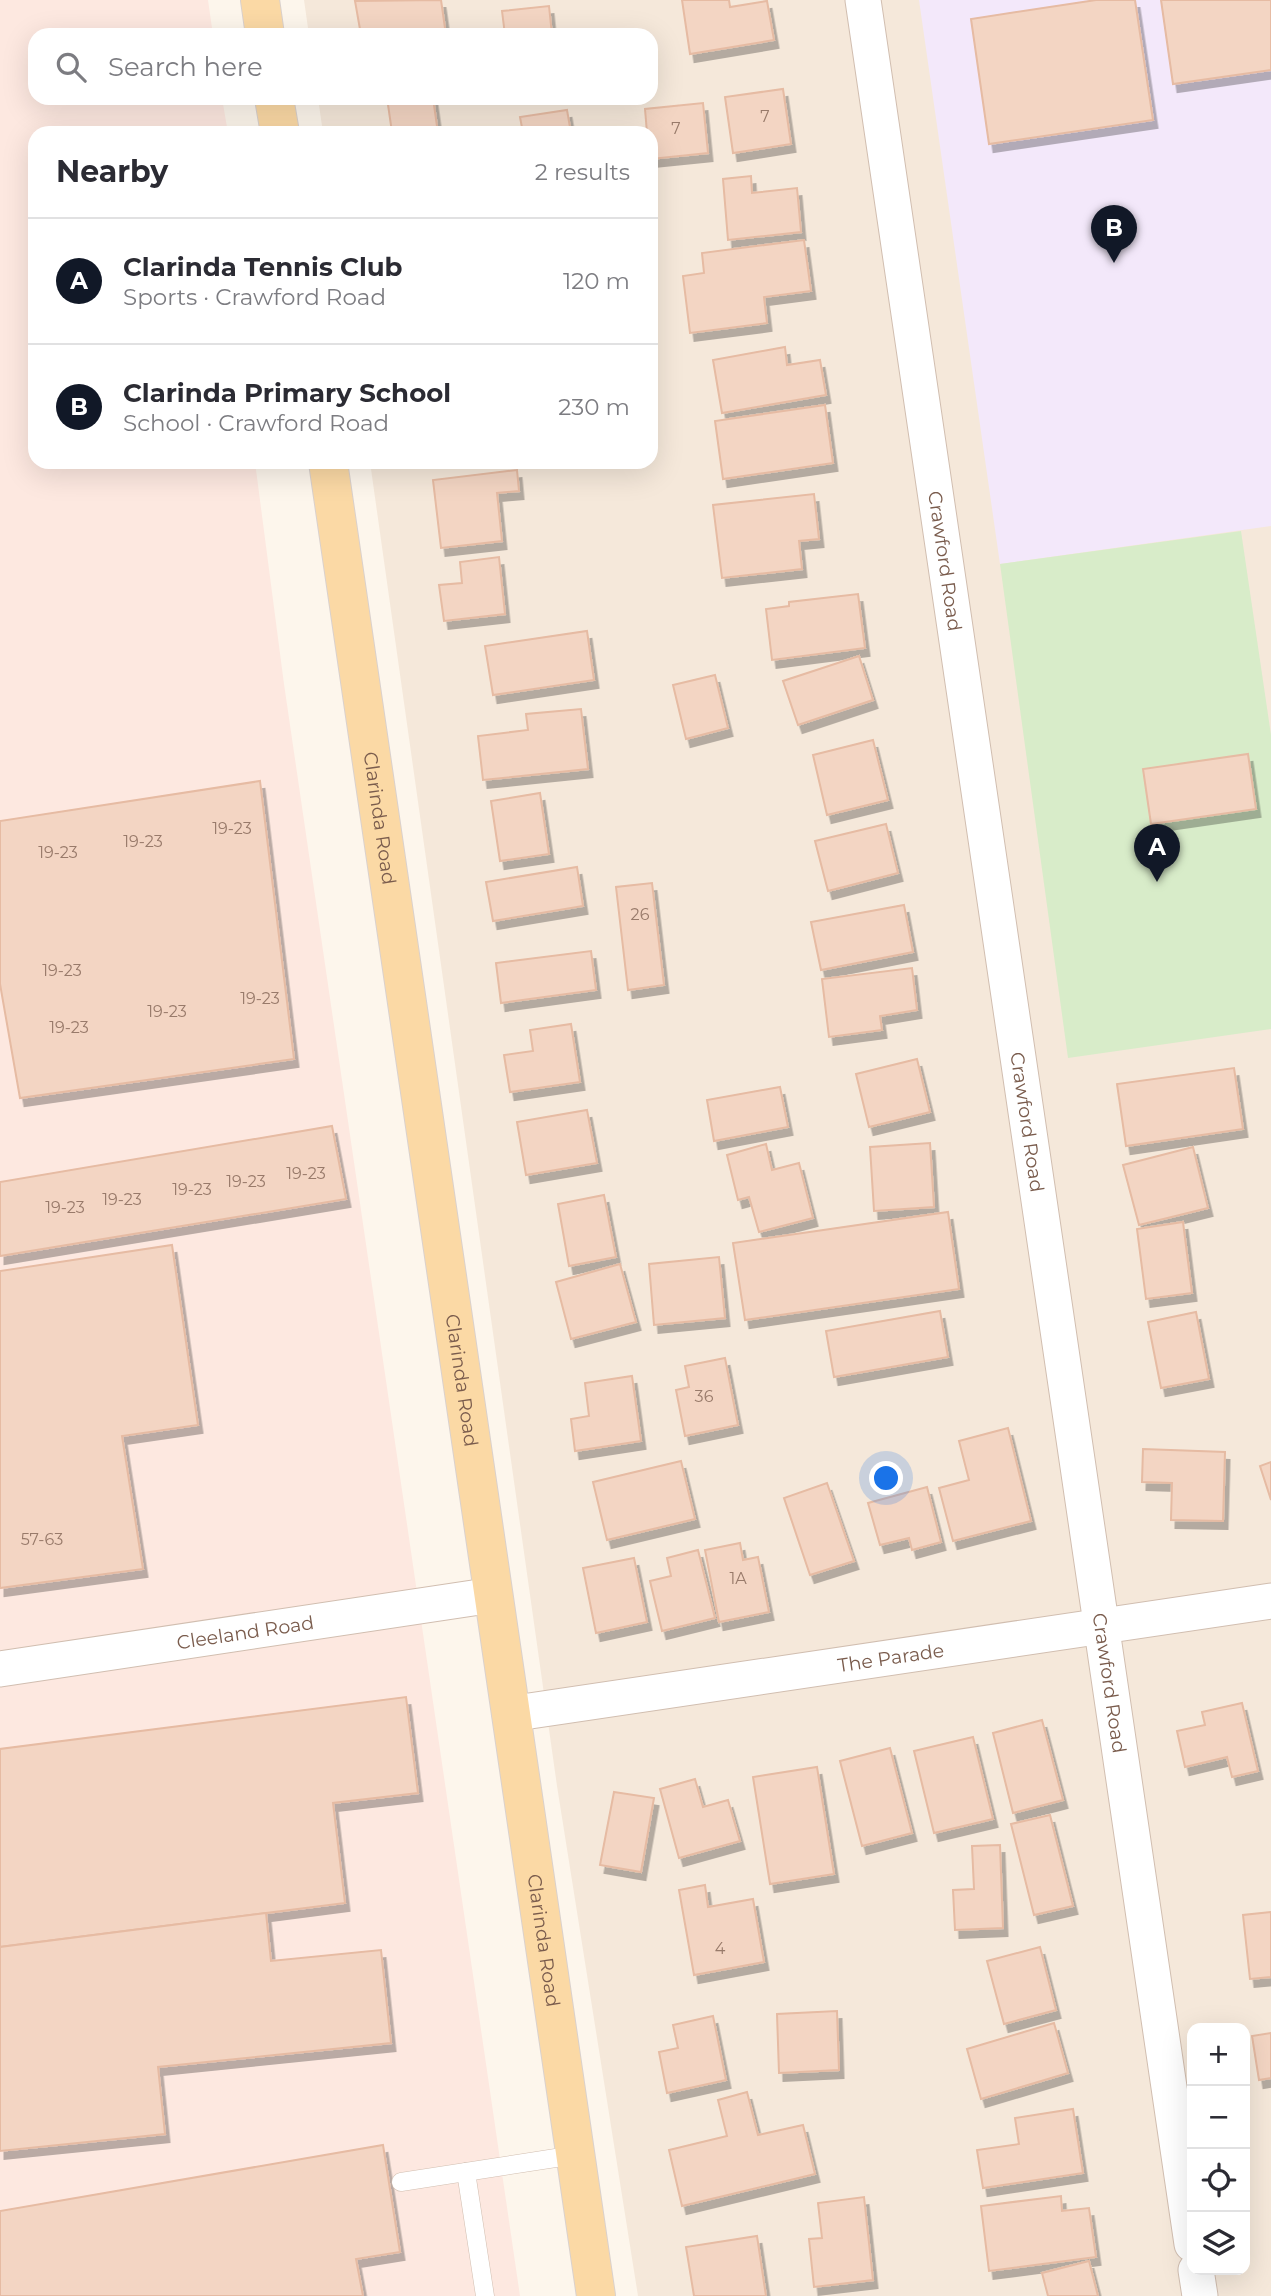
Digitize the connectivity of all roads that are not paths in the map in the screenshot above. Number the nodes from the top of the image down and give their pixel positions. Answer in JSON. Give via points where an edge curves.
{"nodes":[{"id":1,"x":260,"y":0,"type":"edge"},
{"id":2,"x":863,"y":0,"type":"edge"},
{"id":3,"x":264,"y":28,"type":"edge"},
{"id":4,"x":275,"y":105,"type":"edge"},
{"id":5,"x":279,"y":126,"type":"edge"},
{"id":6,"x":329,"y":469,"type":"edge"},
{"id":7,"x":493,"y":1595,"type":"junction"},
{"id":8,"x":1271,"y":1601,"type":"edge"},
{"id":9,"x":1102,"y":1625,"type":"junction"},
{"id":10,"x":0,"y":1670,"type":"edge"},
{"id":11,"x":510,"y":1714,"type":"junction"},
{"id":12,"x":575,"y":2155,"type":"junction"},
{"id":13,"x":466,"y":2172,"type":"junction"},
{"id":14,"x":401,"y":2182,"type":"dead end"},
{"id":15,"x":1187,"y":2212,"type":"edge"},
{"id":16,"x":1197,"y":2275,"type":"edge"},
{"id":17,"x":485,"y":2296,"type":"edge"},
{"id":18,"x":596,"y":2296,"type":"edge"},
{"id":19,"x":1200,"y":2296,"type":"edge"}],
"edges":[{"from":1,"to":3,"type":"main road"},
{"from":2,"to":9,"type":"street","name":"Crawford Road"},
{"from":4,"to":5,"type":"main road"},
{"from":6,"to":7,"type":"main road","name":"Clarinda Road"},
{"from":7,"to":10,"type":"street","name":"Cleeland Road"},
{"from":7,"to":11,"type":"main road","name":"Clarinda Road"},
{"from":8,"to":9,"type":"street","name":"The Parade"},
{"from":9,"to":11,"type":"street","name":"The Parade"},
{"from":9,"to":15,"type":"street","name":"Crawford Road"},
{"from":11,"to":12,"type":"main road","name":"Clarinda Road"},
{"from":12,"to":13,"type":"lane"},
{"from":12,"to":18,"type":"main road","name":"Clarinda Road"},
{"from":13,"to":14,"type":"lane"},
{"from":13,"to":17,"type":"lane"},
{"from":16,"to":19,"type":"street"}]}
